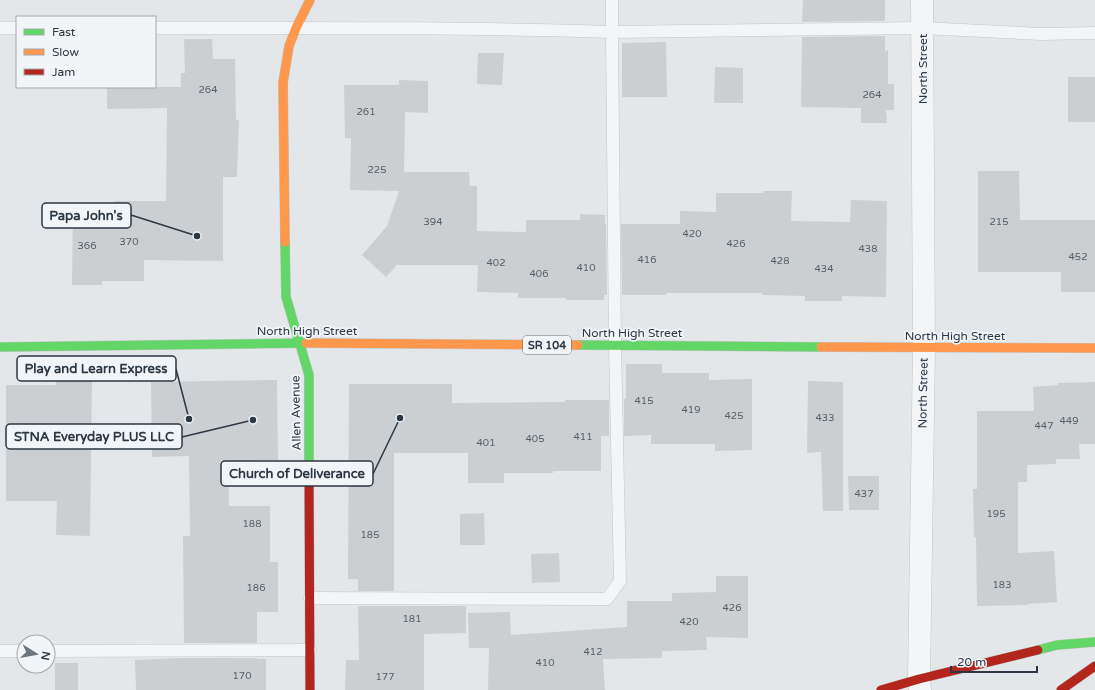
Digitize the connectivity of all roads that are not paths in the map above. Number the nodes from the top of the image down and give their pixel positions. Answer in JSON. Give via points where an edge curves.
{"nodes":[{"id":1,"x":310,"y":0,"type":"edge"},
{"id":2,"x":612,"y":0,"type":"edge"},
{"id":3,"x":922,"y":0,"type":"edge"},
{"id":4,"x":0,"y":28,"type":"edge"},
{"id":5,"x":16,"y":28,"type":"edge"},
{"id":6,"x":156,"y":28,"type":"edge"},
{"id":7,"x":296,"y":28,"type":"junction"},
{"id":8,"x":922,"y":28,"type":"junction"},
{"id":9,"x":612,"y":32,"type":"junction"},
{"id":10,"x":1095,"y":33,"type":"edge"},
{"id":11,"x":300,"y":343,"type":"junction"},
{"id":12,"x":614,"y":345,"type":"junction"},
{"id":13,"x":0,"y":347,"type":"edge"},
{"id":14,"x":924,"y":348,"type":"junction"},
{"id":15,"x":1095,"y":348,"type":"edge"},
{"id":16,"x":310,"y":598,"type":"junction"},
{"id":17,"x":1095,"y":642,"type":"edge"},
{"id":18,"x":56,"y":650,"type":"edge"},
{"id":19,"x":310,"y":650,"type":"junction"},
{"id":20,"x":0,"y":651,"type":"edge"},
{"id":21,"x":16,"y":651,"type":"edge"},
{"id":22,"x":1095,"y":666,"type":"edge"},
{"id":23,"x":919,"y":684,"type":"edge"},
{"id":24,"x":310,"y":690,"type":"edge"},
{"id":25,"x":880,"y":690,"type":"edge"},
{"id":26,"x":1061,"y":690,"type":"edge"}],
"edges":[{"from":1,"to":7,"type":"main road","name":"Allen Avenue"},
{"from":2,"to":9,"type":"lane"},
{"from":3,"to":8,"type":"street","name":"North Street"},
{"from":4,"to":5,"type":"lane"},
{"from":6,"to":7,"type":"lane"},
{"from":7,"to":9,"type":"lane"},
{"from":7,"to":11,"type":"main road","name":"Allen Avenue","via":[[289,46],[283,83],[286,297]]},
{"from":8,"to":9,"type":"lane"},
{"from":8,"to":10,"type":"lane","via":[[1040,34]]},
{"from":8,"to":14,"type":"street","name":"North Street"},
{"from":9,"to":12,"type":"lane"},
{"from":11,"to":12,"type":"main road","name":"North High Street","number":"SR 104"},
{"from":11,"to":13,"type":"main road","name":"North High Street","number":"SR 104"},
{"from":11,"to":16,"type":"main road","name":"Allen Avenue","via":[[309,375]]},
{"from":12,"to":14,"type":"main road","name":"North High Street","number":"SR 104"},
{"from":12,"to":16,"type":"lane","via":[[620,581],[607,598]]},
{"from":14,"to":15,"type":"main road","name":"North High Street","number":"SR 104"},
{"from":14,"to":23,"type":"street","name":"North Street"},
{"from":16,"to":19,"type":"main road","name":"Allen Avenue"},
{"from":17,"to":23,"type":"main road","via":[[1057,645]]},
{"from":18,"to":19,"type":"lane"},
{"from":19,"to":24,"type":"main road","name":"Allen Avenue"},
{"from":20,"to":21,"type":"lane"},
{"from":22,"to":26,"type":"main road"},
{"from":23,"to":25,"type":"main road"}]}
